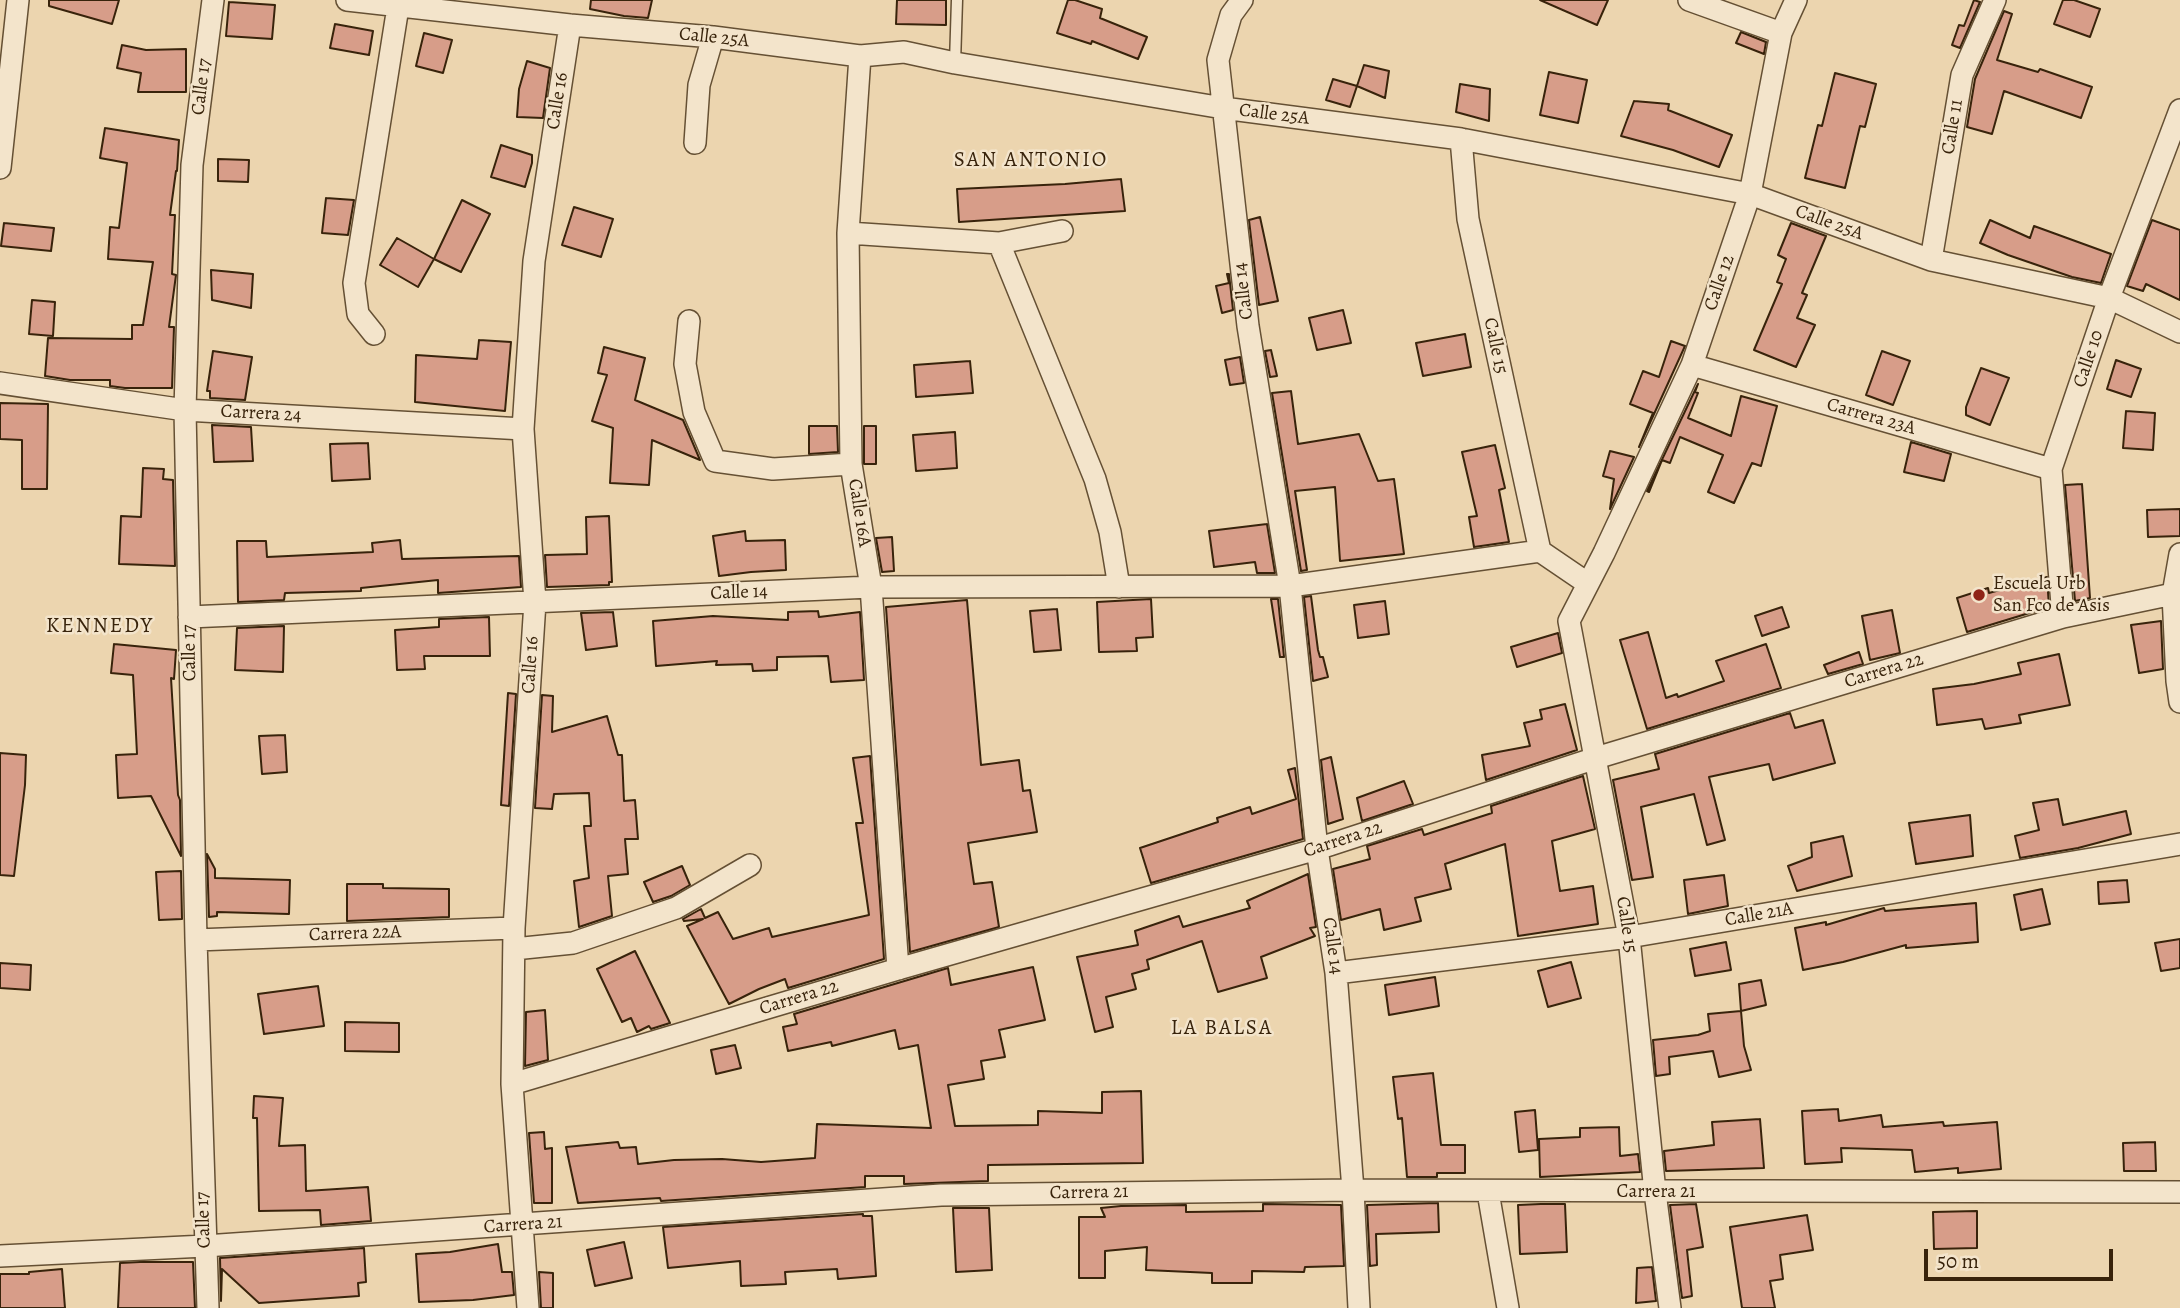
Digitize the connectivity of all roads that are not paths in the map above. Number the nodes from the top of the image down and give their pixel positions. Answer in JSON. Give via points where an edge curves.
{"nodes":[{"id":1,"x":18,"y":0,"type":"edge"},
{"id":2,"x":213,"y":0,"type":"edge"},
{"id":3,"x":347,"y":0,"type":"edge"},
{"id":4,"x":957,"y":0,"type":"edge"},
{"id":5,"x":1242,"y":0,"type":"edge"},
{"id":6,"x":1689,"y":0,"type":"edge"},
{"id":7,"x":1796,"y":0,"type":"edge"},
{"id":8,"x":1995,"y":0,"type":"edge"},
{"id":9,"x":398,"y":6,"type":"junction"},
{"id":10,"x":570,"y":25,"type":"junction"},
{"id":11,"x":1781,"y":33,"type":"junction"},
{"id":12,"x":713,"y":37,"type":"junction"},
{"id":13,"x":860,"y":56,"type":"junction"},
{"id":14,"x":955,"y":63,"type":"junction"},
{"id":15,"x":1223,"y":108,"type":"junction"},
{"id":16,"x":2180,"y":110,"type":"edge"},
{"id":17,"x":1461,"y":139,"type":"junction"},
{"id":18,"x":695,"y":143,"type":"dead end"},
{"id":19,"x":0,"y":168,"type":"edge"},
{"id":20,"x":1750,"y":194,"type":"junction"},
{"id":21,"x":1062,"y":231,"type":"dead end"},
{"id":22,"x":848,"y":233,"type":"junction"},
{"id":23,"x":999,"y":243,"type":"junction"},
{"id":24,"x":1931,"y":260,"type":"junction"},
{"id":25,"x":2109,"y":298,"type":"junction"},
{"id":26,"x":689,"y":321,"type":"dead end"},
{"id":27,"x":2180,"y":332,"type":"edge"},
{"id":28,"x":374,"y":334,"type":"dead end"},
{"id":29,"x":1692,"y":365,"type":"junction"},
{"id":30,"x":0,"y":383,"type":"edge"},
{"id":31,"x":186,"y":410,"type":"junction"},
{"id":32,"x":523,"y":429,"type":"junction"},
{"id":33,"x":851,"y":464,"type":"junction"},
{"id":34,"x":2051,"y":469,"type":"junction"},
{"id":35,"x":1539,"y":551,"type":"junction"},
{"id":36,"x":1604,"y":553,"type":"joint"},
{"id":37,"x":2180,"y":554,"type":"edge"},
{"id":38,"x":1587,"y":583,"type":"junction"},
{"id":39,"x":1290,"y":586,"type":"junction"},
{"id":40,"x":871,"y":587,"type":"junction"},
{"id":41,"x":1119,"y":587,"type":"junction"},
{"id":42,"x":2173,"y":594,"type":"junction"},
{"id":43,"x":535,"y":602,"type":"junction"},
{"id":44,"x":189,"y":617,"type":"junction"},
{"id":45,"x":2063,"y":617,"type":"junction"},
{"id":46,"x":2179,"y":688,"type":"edge"},
{"id":47,"x":1596,"y":758,"type":"junction"},
{"id":48,"x":2180,"y":844,"type":"edge"},
{"id":49,"x":1317,"y":849,"type":"junction"},
{"id":50,"x":750,"y":866,"type":"dead end"},
{"id":51,"x":1629,"y":937,"type":"junction"},
{"id":52,"x":514,"y":939,"type":"junction"},
{"id":53,"x":196,"y":940,"type":"junction"},
{"id":54,"x":898,"y":969,"type":"junction"},
{"id":55,"x":1336,"y":973,"type":"junction"},
{"id":56,"x":512,"y":1084,"type":"junction"},
{"id":57,"x":1353,"y":1190,"type":"junction"},
{"id":58,"x":1488,"y":1192,"type":"junction"},
{"id":59,"x":1655,"y":1192,"type":"junction"},
{"id":60,"x":2180,"y":1192,"type":"edge"},
{"id":61,"x":522,"y":1225,"type":"junction"},
{"id":62,"x":205,"y":1246,"type":"junction"},
{"id":63,"x":0,"y":1256,"type":"edge"},
{"id":64,"x":208,"y":1308,"type":"edge"},
{"id":65,"x":528,"y":1308,"type":"edge"},
{"id":66,"x":1359,"y":1308,"type":"edge"},
{"id":67,"x":1507,"y":1308,"type":"edge"},
{"id":68,"x":1670,"y":1308,"type":"edge"}],
"edges":[{"from":1,"to":19,"type":"street"},
{"from":2,"to":31,"type":"street","name":"Calle 17","via":[[192,165]]},
{"from":3,"to":9,"type":"street","name":"Calle 25A"},
{"from":4,"to":14,"type":"lane"},
{"from":5,"to":15,"type":"street","name":"Calle 14","via":[[1231,15],[1218,60]]},
{"from":6,"to":11,"type":"street"},
{"from":7,"to":11,"type":"street","name":"Calle 12"},
{"from":8,"to":24,"type":"street","name":"Calle 11","via":[[1962,75]]},
{"from":9,"to":10,"type":"street","name":"Calle 25A"},
{"from":9,"to":28,"type":"street","via":[[354,283],[358,314]]},
{"from":10,"to":12,"type":"street","name":"Calle 25A"},
{"from":10,"to":32,"type":"street","name":"Calle 16","via":[[534,261]]},
{"from":11,"to":20,"type":"street","name":"Calle 12"},
{"from":12,"to":13,"type":"street","name":"Calle 25A"},
{"from":12,"to":18,"type":"street","via":[[699,85]]},
{"from":13,"to":14,"type":"street","name":"Calle 25A","via":[[904,52]]},
{"from":13,"to":22,"type":"street","name":"Calle 16A"},
{"from":14,"to":15,"type":"street","name":"Calle 25A"},
{"from":15,"to":17,"type":"street","name":"Calle 25A"},
{"from":15,"to":39,"type":"street","name":"Calle 14","via":[[1248,326]]},
{"from":16,"to":25,"type":"street","name":"Calle 10"},
{"from":17,"to":20,"type":"street","name":"Calle 25A"},
{"from":17,"to":35,"type":"street","name":"Calle 15","via":[[1468,219]]},
{"from":20,"to":24,"type":"street","name":"Calle 25A"},
{"from":20,"to":29,"type":"street","name":"Calle 12"},
{"from":21,"to":23,"type":"street"},
{"from":22,"to":23,"type":"street"},
{"from":22,"to":33,"type":"street","name":"Calle 16A"},
{"from":23,"to":41,"type":"street","via":[[1095,479]]},
{"from":24,"to":25,"type":"street","name":"Calle 25A"},
{"from":25,"to":27,"type":"street","name":"Calle 25A"},
{"from":25,"to":34,"type":"street","name":"Calle 10"},
{"from":26,"to":33,"type":"street","via":[[685,364],[689,388],[715,461],[773,469]]},
{"from":29,"to":34,"type":"street","name":"Carrera 23A"},
{"from":29,"to":36,"type":"street","name":"Calle 12"},
{"from":30,"to":31,"type":"street","name":"Carrera 24"},
{"from":31,"to":32,"type":"street","name":"Carrera 24"},
{"from":31,"to":44,"type":"street","name":"Calle 17"},
{"from":32,"to":43,"type":"street","name":"Calle 16"},
{"from":33,"to":40,"type":"street","name":"Calle 16A"},
{"from":34,"to":45,"type":"street","name":"Calle 10"},
{"from":35,"to":38,"type":"street"},
{"from":35,"to":39,"type":"street","name":"Calle 14"},
{"from":36,"to":38,"type":"street","name":"Calle 15"},
{"from":37,"to":42,"type":"street"},
{"from":38,"to":47,"type":"street","name":"Calle 15","via":[[1569,621]]},
{"from":39,"to":41,"type":"street","name":"Calle 14"},
{"from":39,"to":49,"type":"street","name":"Calle 14"},
{"from":40,"to":41,"type":"street","name":"Calle 14"},
{"from":40,"to":43,"type":"street","name":"Calle 14"},
{"from":40,"to":54,"type":"street","name":"Calle 16A"},
{"from":42,"to":45,"type":"street","name":"Carrera 22"},
{"from":42,"to":46,"type":"street"},
{"from":43,"to":44,"type":"street","name":"Calle 14"},
{"from":43,"to":52,"type":"street","name":"Calle 16"},
{"from":44,"to":53,"type":"street","name":"Calle 17"},
{"from":45,"to":47,"type":"street","name":"Carrera 22"},
{"from":47,"to":49,"type":"street","name":"Carrera 22"},
{"from":47,"to":51,"type":"street","name":"Calle 15"},
{"from":48,"to":51,"type":"street","name":"Calle 21A"},
{"from":49,"to":54,"type":"street","name":"Carrera 22"},
{"from":49,"to":55,"type":"street","name":"Calle 14"},
{"from":50,"to":52,"type":"street","name":"Carrera 22A","via":[[676,908],[573,943]]},
{"from":51,"to":55,"type":"street","name":"Calle 21A"},
{"from":51,"to":59,"type":"street","name":"Calle 15"},
{"from":52,"to":53,"type":"street","name":"Carrera 22A"},
{"from":52,"to":56,"type":"street","name":"Calle 16"},
{"from":53,"to":62,"type":"street","name":"Calle 17"},
{"from":54,"to":56,"type":"street","name":"Carrera 22"},
{"from":55,"to":57,"type":"street","name":"Calle 14"},
{"from":56,"to":61,"type":"street","name":"Calle 16"},
{"from":57,"to":58,"type":"street","name":"Carrera 21"},
{"from":57,"to":61,"type":"street","name":"Carrera 21","via":[[941,1195]]},
{"from":57,"to":66,"type":"street","name":"Calle 14"},
{"from":58,"to":59,"type":"street","name":"Carrera 21"},
{"from":58,"to":67,"type":"street"},
{"from":59,"to":60,"type":"street","name":"Carrera 21"},
{"from":59,"to":68,"type":"street","name":"Calle 15"},
{"from":61,"to":62,"type":"street","name":"Carrera 21"},
{"from":61,"to":65,"type":"street","name":"Calle 16"},
{"from":62,"to":63,"type":"street","name":"Carrera 21"},
{"from":62,"to":64,"type":"street","name":"Calle 17"}]}
